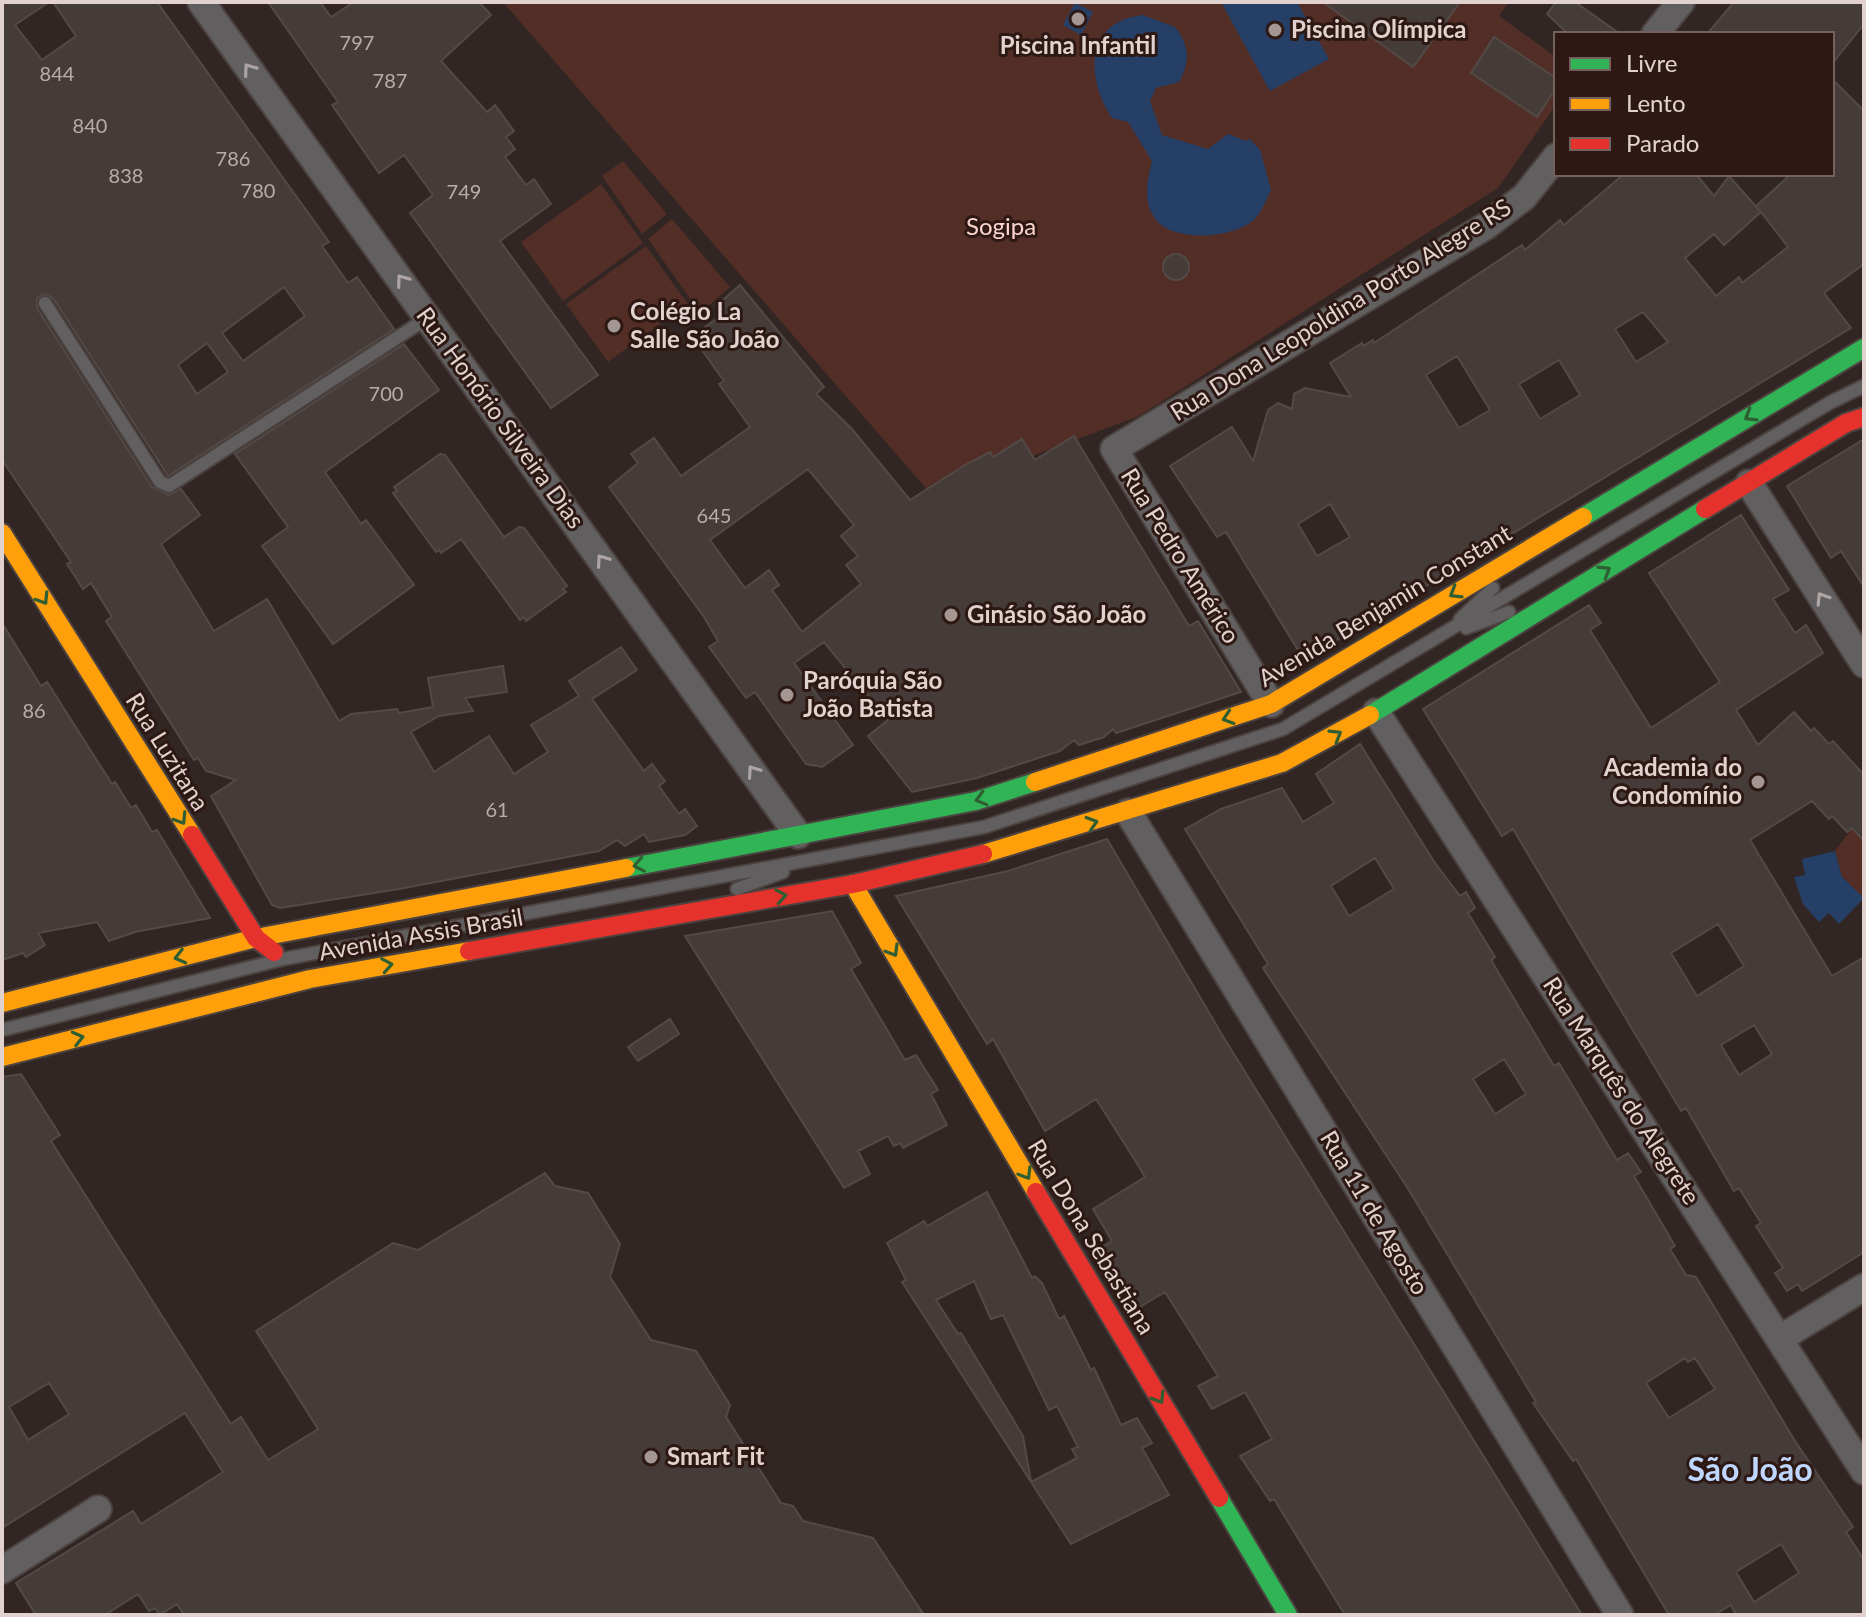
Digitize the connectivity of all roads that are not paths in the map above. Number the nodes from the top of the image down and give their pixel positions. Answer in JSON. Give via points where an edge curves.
{"nodes":[{"id":1,"x":201,"y":2,"type":"edge"},
{"id":2,"x":1681,"y":2,"type":"edge"},
{"id":3,"x":1657,"y":32,"type":"edge"},
{"id":4,"x":1554,"y":160,"type":"edge"},
{"id":5,"x":45,"y":303,"type":"dead end"},
{"id":6,"x":429,"y":317,"type":"junction"},
{"id":7,"x":1864,"y":348,"type":"edge"},
{"id":8,"x":1864,"y":363,"type":"edge"},
{"id":9,"x":1817,"y":376,"type":"junction"},
{"id":10,"x":1864,"y":386,"type":"edge"},
{"id":11,"x":1864,"y":410,"type":"edge"},
{"id":12,"x":1864,"y":417,"type":"edge"},
{"id":13,"x":1846,"y":423,"type":"junction"},
{"id":14,"x":1114,"y":449,"type":"joint"},
{"id":15,"x":1749,"y":483,"type":"junction"},
{"id":16,"x":2,"y":533,"type":"edge"},
{"id":17,"x":1545,"y":539,"type":"junction"},
{"id":18,"x":1576,"y":589,"type":"junction"},
{"id":19,"x":1441,"y":637,"type":"junction"},
{"id":20,"x":1864,"y":664,"type":"edge"},
{"id":21,"x":1271,"y":704,"type":"junction"},
{"id":22,"x":1376,"y":712,"type":"junction"},
{"id":23,"x":1128,"y":812,"type":"junction"},
{"id":24,"x":798,"y":835,"type":"junction"},
{"id":25,"x":688,"y":856,"type":"junction"},
{"id":26,"x":814,"y":860,"type":"junction"},
{"id":27,"x":853,"y":884,"type":"junction"},
{"id":28,"x":666,"y":916,"type":"junction"},
{"id":29,"x":256,"y":938,"type":"junction"},
{"id":30,"x":283,"y":959,"type":"junction"},
{"id":31,"x":310,"y":979,"type":"junction"},
{"id":32,"x":2,"y":1003,"type":"edge"},
{"id":33,"x":2,"y":1030,"type":"edge"},
{"id":34,"x":2,"y":1057,"type":"edge"},
{"id":35,"x":1864,"y":1287,"type":"edge"},
{"id":36,"x":1781,"y":1338,"type":"junction"},
{"id":37,"x":1864,"y":1471,"type":"edge"},
{"id":38,"x":98,"y":1509,"type":"dead end"},
{"id":39,"x":2,"y":1570,"type":"edge"},
{"id":40,"x":1288,"y":1615,"type":"edge"},
{"id":41,"x":1620,"y":1615,"type":"edge"}],
"edges":[{"from":6,"to":1,"type":"street","name":"Rua Honório Silveira Dias","one_way":true},
{"from":2,"to":3,"type":"street"},
{"from":4,"to":14,"type":"street","name":"Rua Dona Leopoldina Porto Alegre RS","via":[[1524,197],[1486,226]]},
{"from":5,"to":6,"type":"lane","via":[[160,482],[169,486]]},
{"from":24,"to":6,"type":"street","name":"Rua Honório Silveira Dias","one_way":true},
{"from":7,"to":9,"type":"main road","name":"Avenida Benjamin Constant"},
{"from":8,"to":9,"type":"lane"},
{"from":9,"to":17,"type":"main road","name":"Avenida Benjamin Constant","one_way":true},
{"from":10,"to":19,"type":"lane"},
{"from":11,"to":13,"type":"lane"},
{"from":12,"to":13,"type":"main road"},
{"from":13,"to":15,"type":"main road"},
{"from":14,"to":21,"type":"street","name":"Rua Pedro Américo"},
{"from":18,"to":15,"type":"main road","one_way":true},
{"from":20,"to":15,"type":"street","one_way":true},
{"from":16,"to":29,"type":"main road","name":"Rua Luzitana","one_way":true},
{"from":17,"to":19,"type":"lane"},
{"from":17,"to":21,"type":"main road","name":"Avenida Benjamin Constant","one_way":true},
{"from":18,"to":19,"type":"lane"},
{"from":18,"to":22,"type":"main road"},
{"from":19,"to":26,"type":"lane","via":[[1283,729],[984,827]]},
{"from":21,"to":24,"type":"main road","name":"Avenida Benjamin Constant","one_way":true,"via":[[976,801]]},
{"from":23,"to":22,"type":"main road","one_way":true,"via":[[1282,763]]},
{"from":22,"to":36,"type":"street","name":"Rua Marquês do Alegrete"},
{"from":27,"to":23,"type":"main road","one_way":true,"via":[[993,852]]},
{"from":23,"to":41,"type":"street","name":"Rua 11 de Agosto"},
{"from":24,"to":25,"type":"main road","name":"Avenida Assis Brasil"},
{"from":25,"to":26,"type":"lane"},
{"from":25,"to":29,"type":"main road","name":"Avenida Assis Brasil","one_way":true},
{"from":26,"to":28,"type":"lane"},
{"from":26,"to":30,"type":"lane"},
{"from":28,"to":27,"type":"main road","name":"Avenida Assis Brasil","one_way":true},
{"from":27,"to":40,"type":"main road","name":"Rua Dona Sebastiana","one_way":true},
{"from":31,"to":28,"type":"main road","name":"Avenida Assis Brasil","one_way":true},
{"from":29,"to":30,"type":"main road","name":"Rua Luzitana"},
{"from":29,"to":32,"type":"main road","name":"Avenida Assis Brasil","one_way":true},
{"from":30,"to":31,"type":"main road","name":"Rua Luzitana"},
{"from":30,"to":33,"type":"lane"},
{"from":34,"to":31,"type":"main road","name":"Avenida Assis Brasil","one_way":true},
{"from":35,"to":36,"type":"street"},
{"from":36,"to":37,"type":"street","name":"Rua Marquês do Alegrete"},
{"from":38,"to":39,"type":"street"}]}
